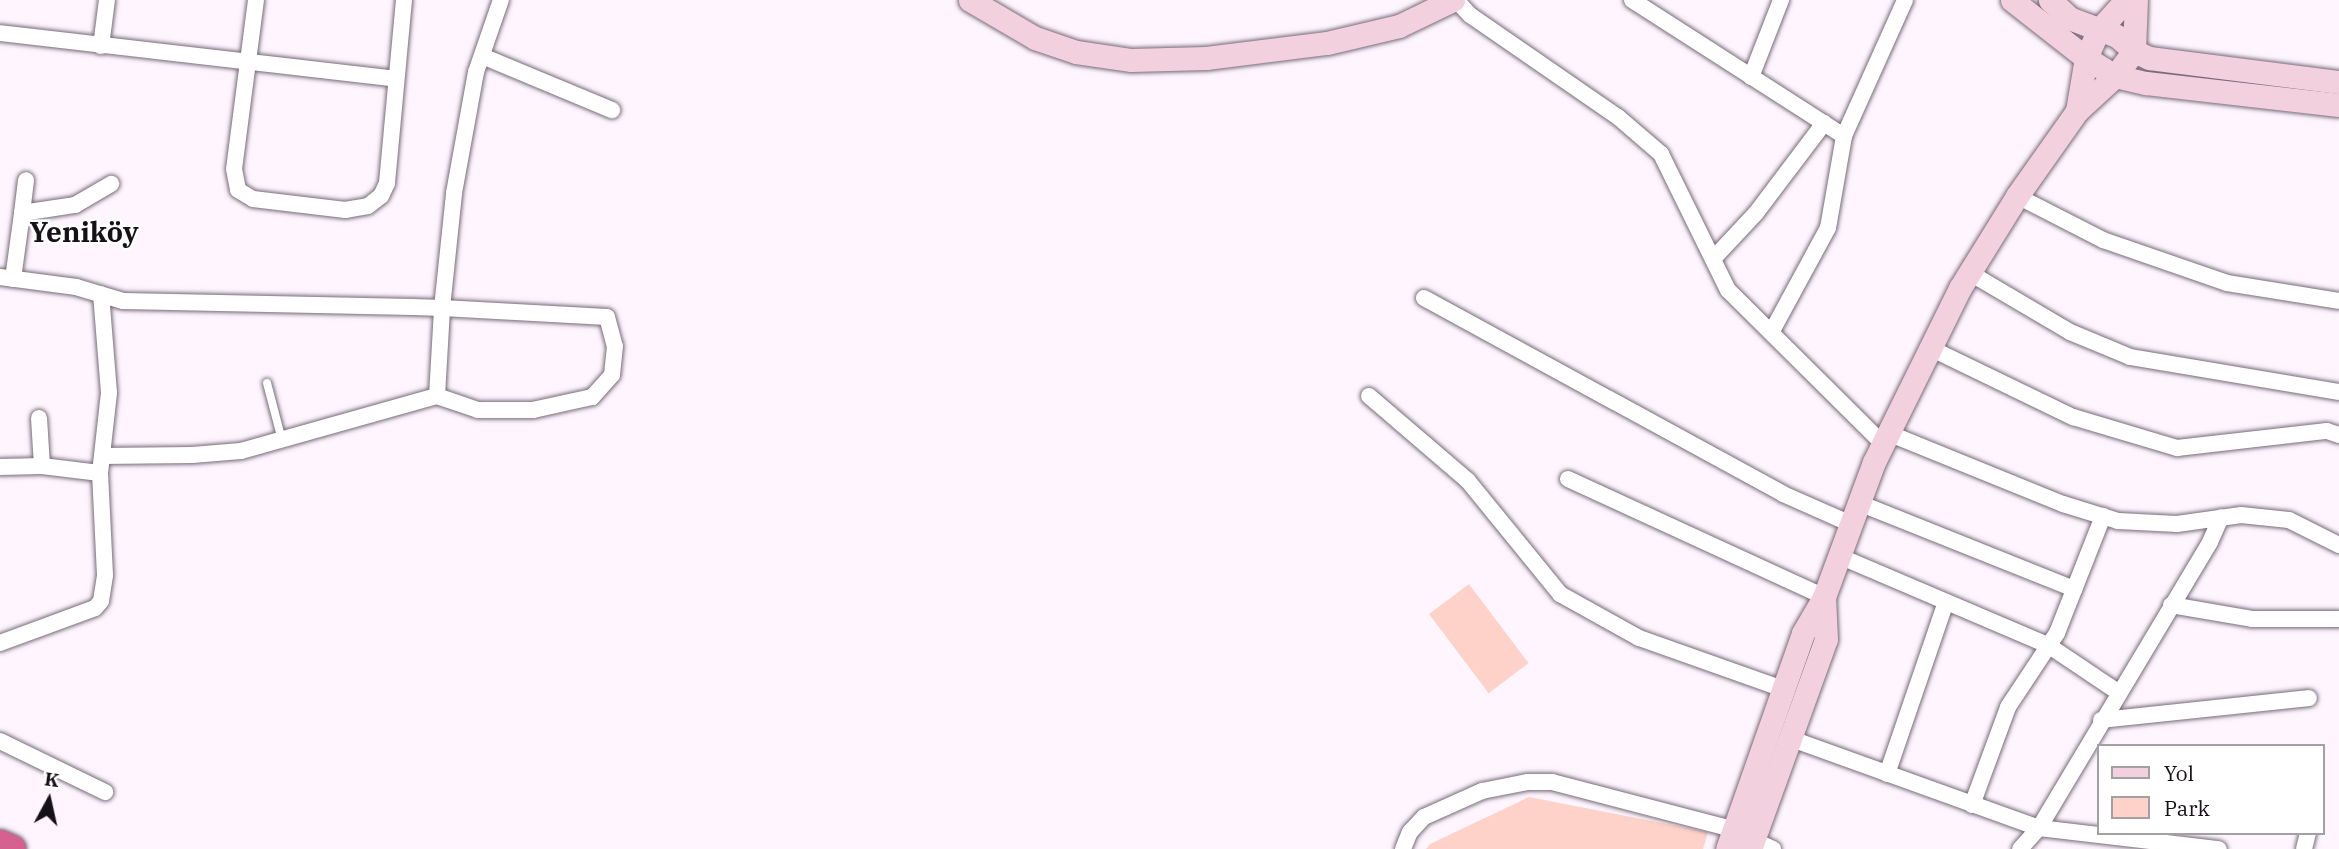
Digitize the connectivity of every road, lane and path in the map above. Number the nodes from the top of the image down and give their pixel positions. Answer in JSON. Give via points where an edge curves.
{"nodes":[{"id":1,"x":107,"y":0,"type":"edge"},
{"id":2,"x":256,"y":0,"type":"edge"},
{"id":3,"x":404,"y":0,"type":"edge"},
{"id":4,"x":501,"y":0,"type":"edge"},
{"id":5,"x":970,"y":0,"type":"edge"},
{"id":6,"x":1454,"y":0,"type":"edge"},
{"id":7,"x":1632,"y":0,"type":"edge"},
{"id":8,"x":1781,"y":0,"type":"edge"},
{"id":9,"x":1905,"y":0,"type":"edge"},
{"id":10,"x":2012,"y":0,"type":"edge"},
{"id":11,"x":2050,"y":0,"type":"edge"},
{"id":12,"x":2126,"y":0,"type":"edge"},
{"id":13,"x":2136,"y":0,"type":"edge"},
{"id":14,"x":1648,"y":4,"type":"edge"},
{"id":15,"x":2098,"y":31,"type":"junction"},
{"id":16,"x":0,"y":33,"type":"edge"},
{"id":17,"x":102,"y":46,"type":"junction"},
{"id":18,"x":2134,"y":51,"type":"junction"},
{"id":19,"x":482,"y":56,"type":"junction"},
{"id":20,"x":2086,"y":58,"type":"junction"},
{"id":21,"x":246,"y":64,"type":"junction"},
{"id":22,"x":2115,"y":76,"type":"junction"},
{"id":23,"x":1751,"y":77,"type":"junction"},
{"id":24,"x":395,"y":79,"type":"junction"},
{"id":25,"x":2339,"y":82,"type":"edge"},
{"id":26,"x":2339,"y":105,"type":"edge"},
{"id":27,"x":612,"y":110,"type":"dead end"},
{"id":28,"x":2077,"y":111,"type":"junction"},
{"id":29,"x":1824,"y":123,"type":"junction"},
{"id":30,"x":1844,"y":136,"type":"junction"},
{"id":31,"x":26,"y":180,"type":"dead end"},
{"id":32,"x":111,"y":184,"type":"dead end"},
{"id":33,"x":2017,"y":196,"type":"junction"},
{"id":34,"x":22,"y":213,"type":"junction"},
{"id":35,"x":1713,"y":259,"type":"junction"},
{"id":36,"x":1970,"y":273,"type":"junction"},
{"id":37,"x":6,"y":278,"type":"edge"},
{"id":38,"x":101,"y":294,"type":"junction"},
{"id":39,"x":1424,"y":298,"type":"dead end"},
{"id":40,"x":2339,"y":301,"type":"edge"},
{"id":41,"x":442,"y":308,"type":"junction"},
{"id":42,"x":1772,"y":331,"type":"junction"},
{"id":43,"x":1930,"y":348,"type":"junction"},
{"id":44,"x":267,"y":383,"type":"dead end"},
{"id":45,"x":2339,"y":392,"type":"edge"},
{"id":46,"x":437,"y":396,"type":"junction"},
{"id":47,"x":1368,"y":396,"type":"dead end"},
{"id":48,"x":39,"y":418,"type":"dead end"},
{"id":49,"x":2339,"y":435,"type":"edge"},
{"id":50,"x":1886,"y":438,"type":"junction"},
{"id":51,"x":282,"y":440,"type":"junction"},
{"id":52,"x":102,"y":456,"type":"junction"},
{"id":53,"x":0,"y":467,"type":"edge"},
{"id":54,"x":42,"y":467,"type":"junction"},
{"id":55,"x":100,"y":473,"type":"junction"},
{"id":56,"x":1568,"y":479,"type":"dead end"},
{"id":57,"x":1855,"y":514,"type":"junction"},
{"id":58,"x":2103,"y":516,"type":"junction"},
{"id":59,"x":2221,"y":517,"type":"junction"},
{"id":60,"x":2339,"y":545,"type":"edge"},
{"id":61,"x":1839,"y":556,"type":"junction"},
{"id":62,"x":2074,"y":589,"type":"junction"},
{"id":63,"x":1824,"y":597,"type":"junction"},
{"id":64,"x":1946,"y":602,"type":"junction"},
{"id":65,"x":2171,"y":605,"type":"junction"},
{"id":66,"x":2339,"y":619,"type":"edge"},
{"id":67,"x":0,"y":643,"type":"edge"},
{"id":68,"x":2048,"y":645,"type":"junction"},
{"id":69,"x":1783,"y":689,"type":"junction"},
{"id":70,"x":2118,"y":692,"type":"junction"},
{"id":71,"x":2309,"y":698,"type":"dead end"},
{"id":72,"x":2101,"y":720,"type":"junction"},
{"id":73,"x":1789,"y":738,"type":"junction"},
{"id":74,"x":0,"y":741,"type":"edge"},
{"id":75,"x":1887,"y":774,"type":"junction"},
{"id":76,"x":105,"y":792,"type":"dead end"},
{"id":77,"x":1972,"y":805,"type":"junction"},
{"id":78,"x":2039,"y":828,"type":"junction"},
{"id":79,"x":1747,"y":843,"type":"edge"},
{"id":80,"x":0,"y":844,"type":"edge"},
{"id":81,"x":2146,"y":845,"type":"edge"},
{"id":82,"x":12,"y":849,"type":"edge"},
{"id":83,"x":1403,"y":849,"type":"edge"},
{"id":84,"x":2020,"y":849,"type":"edge"},
{"id":85,"x":2219,"y":849,"type":"edge"}],
"edges":[{"from":1,"to":17,"type":"street"},
{"from":2,"to":21,"type":"street"},
{"from":3,"to":24,"type":"street"},
{"from":4,"to":19,"type":"street"},
{"from":5,"to":6,"type":"main road","via":[[1035,38],[1076,52],[1131,60],[1206,58],[1327,43],[1399,26]]},
{"from":6,"to":35,"type":"street","via":[[1618,117],[1661,154]]},
{"from":7,"to":14,"type":"street"},
{"from":8,"to":23,"type":"street"},
{"from":9,"to":30,"type":"street"},
{"from":10,"to":20,"type":"main road"},
{"from":11,"to":15,"type":"main road","via":[[2069,18]]},
{"from":12,"to":15,"type":"main road"},
{"from":13,"to":18,"type":"main road"},
{"from":14,"to":23,"type":"street"},
{"from":15,"to":18,"type":"main road","via":[[2117,36]]},
{"from":15,"to":20,"type":"main road"},
{"from":16,"to":17,"type":"street"},
{"from":17,"to":21,"type":"street"},
{"from":18,"to":22,"type":"main road"},
{"from":18,"to":25,"type":"main road","via":[[2149,58],[2213,68]]},
{"from":19,"to":27,"type":"street"},
{"from":19,"to":41,"type":"street","via":[[475,72],[454,193]]},
{"from":20,"to":22,"type":"main road"},
{"from":20,"to":28,"type":"main road"},
{"from":21,"to":24,"type":"street"},
{"from":21,"to":24,"type":"street","via":[[234,169],[238,190],[253,199],[345,210],[368,206],[381,196],[387,183]]},
{"from":22,"to":26,"type":"main road"},
{"from":22,"to":28,"type":"main road"},
{"from":23,"to":29,"type":"street"},
{"from":28,"to":33,"type":"main road"},
{"from":29,"to":30,"type":"street"},
{"from":29,"to":35,"type":"street","via":[[1756,213]]},
{"from":30,"to":42,"type":"street","via":[[1828,228]]},
{"from":31,"to":34,"type":"street"},
{"from":32,"to":34,"type":"street","via":[[75,205]]},
{"from":33,"to":36,"type":"main road"},
{"from":33,"to":40,"type":"street","via":[[2103,240],[2227,283]]},
{"from":34,"to":37,"type":"street"},
{"from":35,"to":42,"type":"street","via":[[1728,290]]},
{"from":36,"to":43,"type":"main road"},
{"from":36,"to":45,"type":"street","via":[[2070,332],[2130,357]]},
{"from":37,"to":38,"type":"street"},
{"from":38,"to":41,"type":"street","via":[[123,301]]},
{"from":38,"to":52,"type":"street","via":[[109,393]]},
{"from":39,"to":57,"type":"street","via":[[1783,494]]},
{"from":41,"to":46,"type":"street"},
{"from":41,"to":46,"type":"street","via":[[607,317],[615,346],[612,374],[592,397],[578,402],[533,410],[478,410]]},
{"from":42,"to":50,"type":"street"},
{"from":43,"to":49,"type":"street","via":[[2073,417],[2177,448],[2327,431]]},
{"from":43,"to":50,"type":"main road"},
{"from":44,"to":51,"type":"lane"},
{"from":46,"to":51,"type":"street"},
{"from":47,"to":69,"type":"street","via":[[1468,481],[1560,594],[1639,638]]},
{"from":48,"to":54,"type":"street"},
{"from":50,"to":57,"type":"main road"},
{"from":50,"to":58,"type":"street"},
{"from":51,"to":52,"type":"street","via":[[241,451]]},
{"from":52,"to":55,"type":"street"},
{"from":53,"to":54,"type":"street"},
{"from":54,"to":55,"type":"street"},
{"from":55,"to":67,"type":"street","via":[[106,575],[101,601],[95,608]]},
{"from":56,"to":63,"type":"street"},
{"from":57,"to":61,"type":"main road"},
{"from":57,"to":62,"type":"street"},
{"from":58,"to":59,"type":"street","via":[[2177,524]]},
{"from":58,"to":62,"type":"street"},
{"from":59,"to":60,"type":"street","via":[[2289,520]]},
{"from":59,"to":65,"type":"street"},
{"from":61,"to":63,"type":"main road"},
{"from":61,"to":64,"type":"street"},
{"from":62,"to":68,"type":"street"},
{"from":63,"to":69,"type":"main road","via":[[1803,633]]},
{"from":63,"to":73,"type":"main road","via":[[1826,639]]},
{"from":64,"to":68,"type":"street"},
{"from":64,"to":75,"type":"street"},
{"from":65,"to":66,"type":"street","via":[[2252,619]]},
{"from":65,"to":70,"type":"street"},
{"from":68,"to":70,"type":"street"},
{"from":68,"to":77,"type":"street","via":[[2008,707]]},
{"from":69,"to":79,"type":"main road"},
{"from":70,"to":72,"type":"street"},
{"from":71,"to":72,"type":"street"},
{"from":72,"to":78,"type":"street"},
{"from":73,"to":75,"type":"street"},
{"from":73,"to":79,"type":"main road"},
{"from":74,"to":76,"type":"street"},
{"from":75,"to":77,"type":"street"},
{"from":77,"to":78,"type":"street"},
{"from":78,"to":81,"type":"street"},
{"from":78,"to":84,"type":"street"},
{"from":79,"to":83,"type":"street","via":[[1552,782],[1528,782],[1482,791],[1424,817]]},
{"from":80,"to":82,"type":"highway"},
{"from":81,"to":85,"type":"street"}]}
